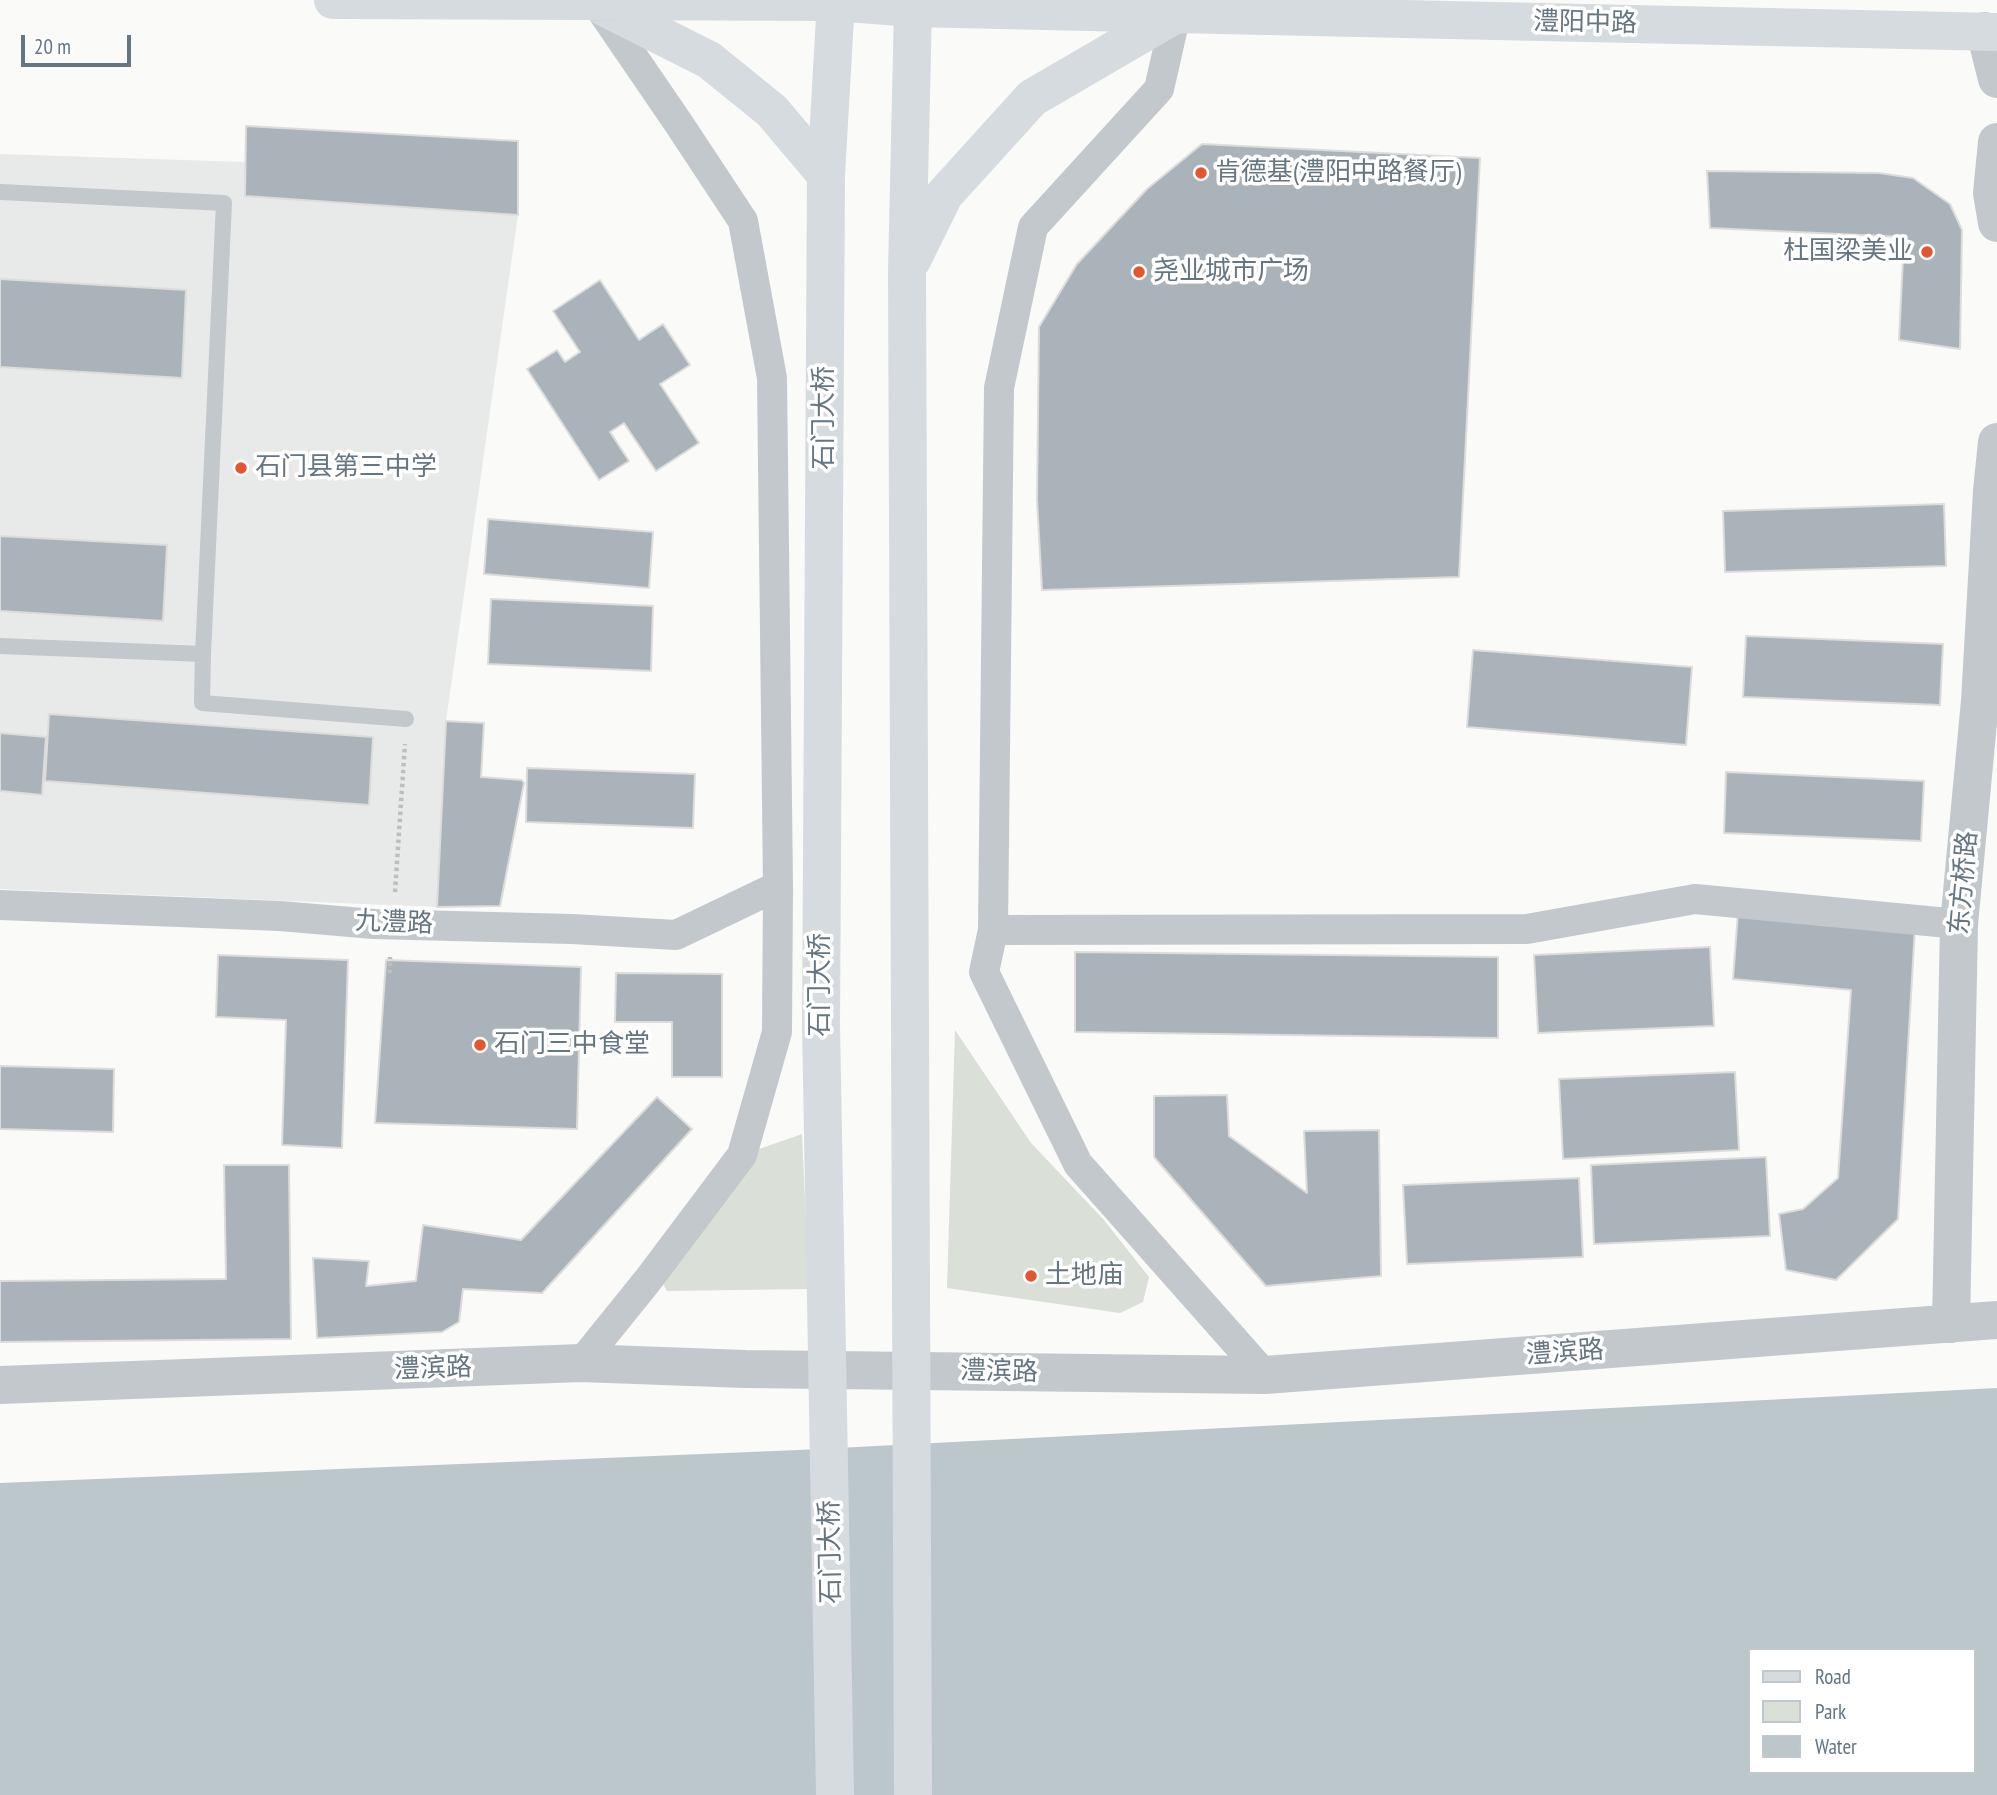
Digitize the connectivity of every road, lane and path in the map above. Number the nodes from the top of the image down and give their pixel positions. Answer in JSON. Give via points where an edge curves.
{"nodes":[{"id":1,"x":333,"y":0,"type":"edge"},
{"id":2,"x":836,"y":1,"type":"edge"},
{"id":3,"x":596,"y":2,"type":"junction"},
{"id":4,"x":914,"y":4,"type":"edge"},
{"id":5,"x":1176,"y":14,"type":"junction"},
{"id":6,"x":1991,"y":32,"type":"edge"},
{"id":7,"x":1997,"y":79,"type":"edge"},
{"id":8,"x":1997,"y":142,"type":"edge"},
{"id":9,"x":826,"y":174,"type":"junction"},
{"id":10,"x":0,"y":192,"type":"edge"},
{"id":11,"x":1997,"y":223,"type":"edge"},
{"id":12,"x":907,"y":271,"type":"junction"},
{"id":13,"x":1997,"y":442,"type":"edge"},
{"id":14,"x":0,"y":646,"type":"edge"},
{"id":15,"x":203,"y":653,"type":"junction"},
{"id":16,"x":406,"y":719,"type":"joint"},
{"id":17,"x":778,"y":886,"type":"junction"},
{"id":18,"x":395,"y":893,"type":"dead end"},
{"id":19,"x":0,"y":905,"type":"edge"},
{"id":20,"x":1959,"y":924,"type":"junction"},
{"id":21,"x":993,"y":930,"type":"junction"},
{"id":22,"x":1997,"y":1320,"type":"edge"},
{"id":23,"x":1951,"y":1324,"type":"junction"},
{"id":24,"x":581,"y":1363,"type":"junction"},
{"id":25,"x":1265,"y":1375,"type":"junction"},
{"id":26,"x":0,"y":1385,"type":"edge"},
{"id":27,"x":835,"y":1795,"type":"edge"},
{"id":28,"x":913,"y":1795,"type":"edge"}],
"edges":[{"from":1,"to":3,"type":"main road","name":"澧阳中路"},
{"from":2,"to":3,"type":"main road","name":"澧阳中路"},
{"from":2,"to":4,"type":"main road","name":"澧阳中路"},
{"from":2,"to":9,"type":"main road","name":"石门大桥"},
{"from":3,"to":9,"type":"main road","via":[[709,60],[772,111]]},
{"from":3,"to":17,"type":"street","via":[[743,221],[772,378]]},
{"from":4,"to":5,"type":"main road","name":"澧阳中路"},
{"from":4,"to":12,"type":"main road"},
{"from":5,"to":6,"type":"main road","name":"澧阳中路"},
{"from":5,"to":12,"type":"main road","via":[[1032,98],[944,195]]},
{"from":5,"to":21,"type":"street","via":[[1159,89],[1033,227],[999,388]]},
{"from":6,"to":7,"type":"street"},
{"from":8,"to":11,"type":"street","via":[[1992,193]]},
{"from":9,"to":27,"type":"main road","name":"石门大桥","via":[[821,1024]]},
{"from":10,"to":15,"type":"lane","via":[[224,203]]},
{"from":12,"to":28,"type":"main road"},
{"from":13,"to":20,"type":"street","name":"东方桥路"},
{"from":14,"to":15,"type":"lane"},
{"from":15,"to":16,"type":"lane","via":[[202,703]]},
{"from":16,"to":18,"type":"path"},
{"from":17,"to":19,"type":"street","name":"九澧路","via":[[676,935]]},
{"from":17,"to":24,"type":"street","via":[[777,1032],[742,1155]]},
{"from":20,"to":21,"type":"street","via":[[1695,899],[1527,929]]},
{"from":20,"to":23,"type":"street","name":"东方桥路"},
{"from":21,"to":25,"type":"street","via":[[984,972],[1078,1164]]},
{"from":22,"to":23,"type":"street","name":"澧滨路"},
{"from":23,"to":25,"type":"street","name":"澧滨路"},
{"from":24,"to":25,"type":"street","name":"澧滨路"},
{"from":24,"to":26,"type":"street","name":"澧滨路"}]}
